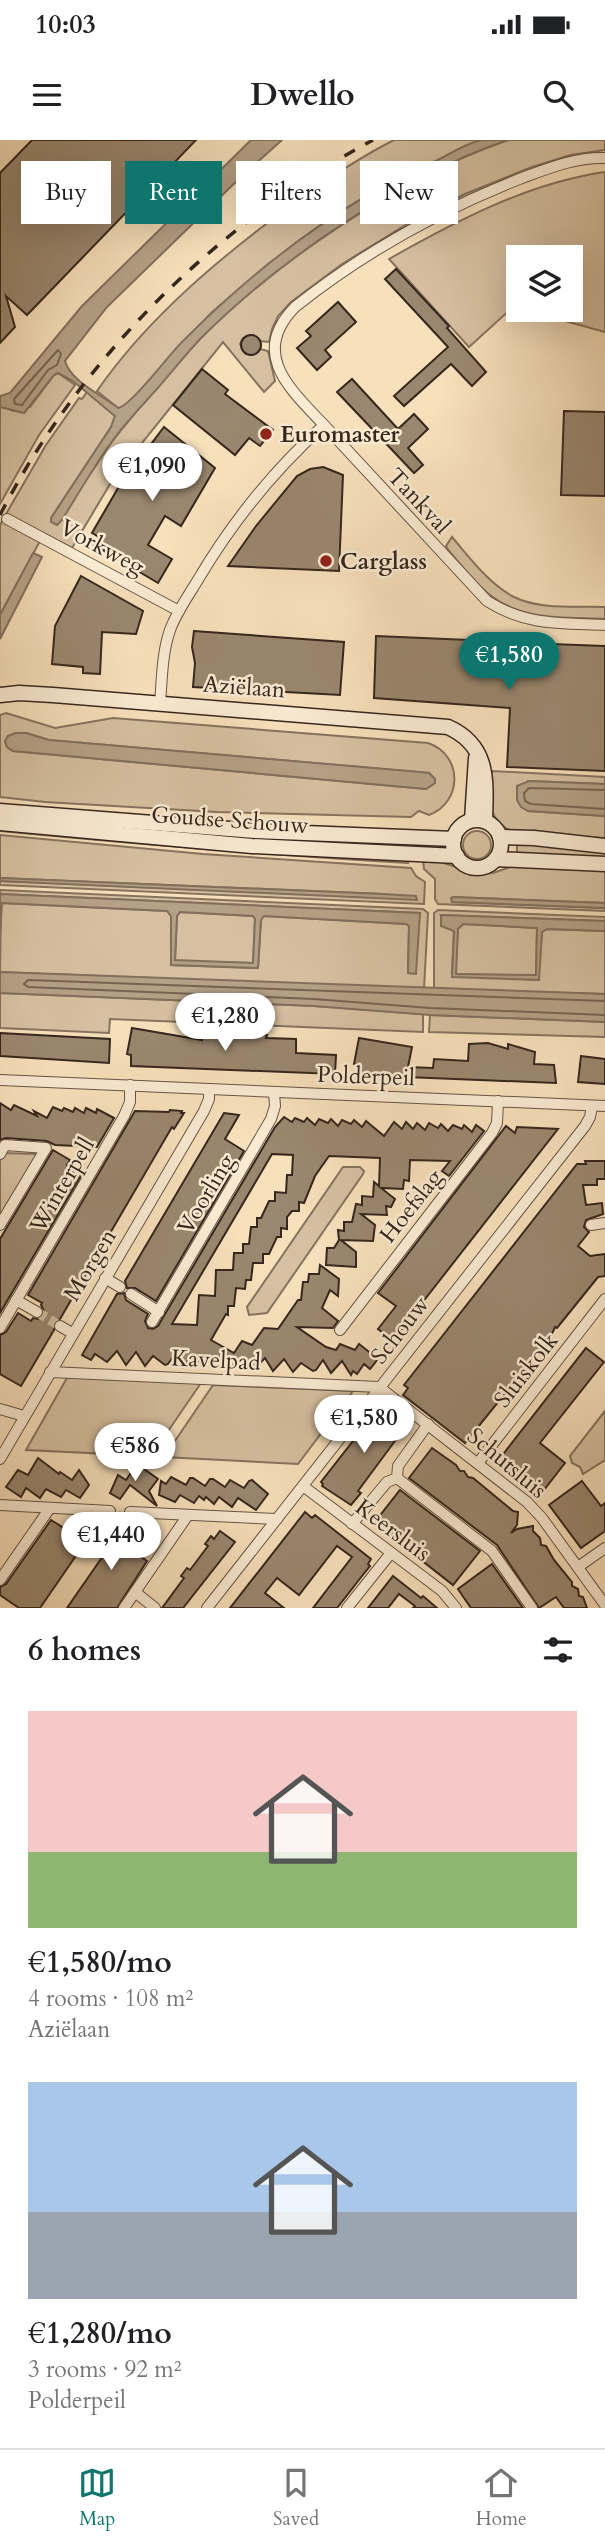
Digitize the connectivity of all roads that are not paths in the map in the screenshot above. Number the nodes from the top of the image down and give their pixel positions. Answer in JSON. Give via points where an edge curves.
{"nodes":[{"id":1,"x":605,"y":158,"type":"edge"},
{"id":2,"x":324,"y":425,"type":"junction"},
{"id":3,"x":7,"y":519,"type":"dead end"},
{"id":4,"x":179,"y":611,"type":"junction"},
{"id":5,"x":605,"y":625,"type":"edge"},
{"id":6,"x":0,"y":695,"type":"edge"},
{"id":7,"x":160,"y":704,"type":"junction"},
{"id":8,"x":0,"y":811,"type":"edge"},
{"id":9,"x":478,"y":821,"type":"junction"},
{"id":10,"x":0,"y":823,"type":"edge"},
{"id":11,"x":500,"y":837,"type":"junction"},
{"id":12,"x":454,"y":839,"type":"junction"},
{"id":13,"x":605,"y":846,"type":"edge"},
{"id":14,"x":457,"y":856,"type":"junction"},
{"id":15,"x":496,"y":859,"type":"junction"},
{"id":16,"x":605,"y":864,"type":"edge"},
{"id":17,"x":0,"y":1080,"type":"edge"},
{"id":18,"x":130,"y":1086,"type":"junction"},
{"id":19,"x":209,"y":1089,"type":"junction"},
{"id":20,"x":274,"y":1091,"type":"junction"},
{"id":21,"x":498,"y":1101,"type":"junction"},
{"id":22,"x":592,"y":1106,"type":"junction"},
{"id":23,"x":605,"y":1106,"type":"edge"},
{"id":24,"x":0,"y":1154,"type":"edge"},
{"id":25,"x":605,"y":1223,"type":"edge"},
{"id":26,"x":0,"y":1225,"type":"edge"},
{"id":27,"x":591,"y":1225,"type":"dead end"},
{"id":28,"x":105,"y":1278,"type":"junction"},
{"id":29,"x":120,"y":1287,"type":"dead end"},
{"id":30,"x":131,"y":1294,"type":"dead end"},
{"id":31,"x":605,"y":1299,"type":"edge"},
{"id":32,"x":16,"y":1300,"type":"junction"},
{"id":33,"x":37,"y":1312,"type":"tunnel mouth"},
{"id":34,"x":159,"y":1312,"type":"junction"},
{"id":35,"x":152,"y":1322,"type":"dead end"},
{"id":36,"x":60,"y":1326,"type":"tunnel mouth"},
{"id":37,"x":0,"y":1328,"type":"edge"},
{"id":38,"x":340,"y":1330,"type":"dead end"},
{"id":39,"x":72,"y":1333,"type":"junction"},
{"id":40,"x":50,"y":1372,"type":"junction"},
{"id":41,"x":379,"y":1387,"type":"junction"},
{"id":42,"x":0,"y":1409,"type":"edge"},
{"id":43,"x":24,"y":1416,"type":"junction"},
{"id":44,"x":428,"y":1424,"type":"junction"},
{"id":45,"x":0,"y":1459,"type":"edge"},
{"id":46,"x":478,"y":1463,"type":"junction"},
{"id":47,"x":397,"y":1478,"type":"junction"},
{"id":48,"x":303,"y":1486,"type":"junction"},
{"id":49,"x":0,"y":1505,"type":"edge"},
{"id":50,"x":50,"y":1508,"type":"junction"},
{"id":51,"x":110,"y":1511,"type":"dead end"},
{"id":52,"x":130,"y":1512,"type":"dead end"},
{"id":53,"x":188,"y":1514,"type":"junction"},
{"id":54,"x":277,"y":1519,"type":"junction"},
{"id":55,"x":352,"y":1524,"type":"junction"},
{"id":56,"x":605,"y":1548,"type":"edge"},
{"id":57,"x":391,"y":1553,"type":"junction"},
{"id":58,"x":578,"y":1567,"type":"junction"},
{"id":59,"x":0,"y":1580,"type":"edge"},
{"id":60,"x":135,"y":1592,"type":"junction"},
{"id":61,"x":605,"y":1605,"type":"edge"},
{"id":62,"x":124,"y":1608,"type":"edge"},
{"id":63,"x":155,"y":1608,"type":"edge"},
{"id":64,"x":207,"y":1608,"type":"edge"},
{"id":65,"x":347,"y":1608,"type":"edge"},
{"id":66,"x":456,"y":1608,"type":"edge"},
{"id":67,"x":533,"y":1608,"type":"edge"}],
"edges":[{"from":1,"to":2,"type":"street","name":"Tankval","via":[[556,166],[467,201],[387,243],[295,307],[278,333],[276,361],[287,384]]},
{"from":2,"to":4,"type":"street","via":[[254,498]]},
{"from":2,"to":5,"type":"street","name":"Tankval","via":[[488,601],[522,619]]},
{"from":3,"to":4,"type":"street","name":"Vorkweg"},
{"from":4,"to":7,"type":"street","via":[[164,656]]},
{"from":6,"to":7,"type":"main road","name":"Aziëlaan"},
{"from":7,"to":9,"type":"main road","name":"Aziëlaan","via":[[448,727],[470,740],[486,775]]},
{"from":8,"to":12,"type":"main road","name":"Goudse Schouw","via":[[256,831]]},
{"from":9,"to":11,"type":"main road","via":[[493,825]]},
{"from":9,"to":12,"type":"main road","via":[[461,825]]},
{"from":10,"to":14,"type":"main road","name":"Goudse Schouw","via":[[252,846]]},
{"from":11,"to":13,"type":"main road"},
{"from":11,"to":15,"type":"main road"},
{"from":12,"to":14,"type":"main road"},
{"from":14,"to":15,"type":"main road","via":[[476,868]]},
{"from":15,"to":16,"type":"main road"},
{"from":17,"to":18,"type":"street","name":"Polderpeil"},
{"from":18,"to":19,"type":"street","name":"Polderpeil"},
{"from":18,"to":32,"type":"street","name":"Winterpell","via":[[124,1116]]},
{"from":19,"to":20,"type":"street","name":"Polderpeil"},
{"from":19,"to":28,"type":"street","name":"Morgen","via":[[204,1111]]},
{"from":20,"to":21,"type":"street","name":"Polderpeil"},
{"from":20,"to":34,"type":"street","name":"Voorling","via":[[271,1119]]},
{"from":21,"to":22,"type":"street","name":"Polderpeil"},
{"from":21,"to":38,"type":"street","name":"Hoefslag","via":[[492,1133]]},
{"from":22,"to":23,"type":"street","name":"Polderpeil"},
{"from":22,"to":41,"type":"street","name":"Schouw","via":[[585,1126]]},
{"from":24,"to":26,"type":"street","via":[[5,1144],[46,1148]]},
{"from":25,"to":27,"type":"street"},
{"from":28,"to":29,"type":"street"},
{"from":28,"to":39,"type":"street","name":"Morgen"},
{"from":30,"to":34,"type":"street"},
{"from":31,"to":46,"type":"street","name":"Sluiskolk"},
{"from":32,"to":33,"type":"street"},
{"from":32,"to":37,"type":"street","name":"Winterpell"},
{"from":34,"to":35,"type":"street","name":"Voorling"},
{"from":36,"to":39,"type":"street"},
{"from":39,"to":40,"type":"street","name":"Morgen"},
{"from":40,"to":41,"type":"street","name":"Kavelpad"},
{"from":40,"to":43,"type":"street","name":"Morgen"},
{"from":41,"to":44,"type":"street","name":"Schutsluis"},
{"from":41,"to":48,"type":"street","name":"Schouw"},
{"from":42,"to":43,"type":"street"},
{"from":43,"to":45,"type":"street","name":"Morgen"},
{"from":44,"to":46,"type":"street","name":"Schutsluis"},
{"from":44,"to":47,"type":"street","via":[[398,1466]]},
{"from":46,"to":58,"type":"street","name":"Schutsluis","via":[[535,1510]]},
{"from":47,"to":55,"type":"street","via":[[387,1482]]},
{"from":47,"to":67,"type":"street","via":[[492,1551]]},
{"from":48,"to":54,"type":"street","name":"Schouw"},
{"from":48,"to":55,"type":"street","name":"Keersluis"},
{"from":49,"to":50,"type":"street"},
{"from":50,"to":51,"type":"street"},
{"from":50,"to":59,"type":"street"},
{"from":52,"to":53,"type":"street"},
{"from":53,"to":54,"type":"street"},
{"from":53,"to":60,"type":"street"},
{"from":54,"to":64,"type":"street","name":"Schouw"},
{"from":55,"to":57,"type":"street","name":"Keersluis"},
{"from":56,"to":58,"type":"street"},
{"from":57,"to":65,"type":"street"},
{"from":57,"to":66,"type":"street","name":"Keersluis","via":[[442,1591]]},
{"from":58,"to":61,"type":"street","name":"Schutsluis"},
{"from":60,"to":62,"type":"street"},
{"from":60,"to":63,"type":"street"}]}
